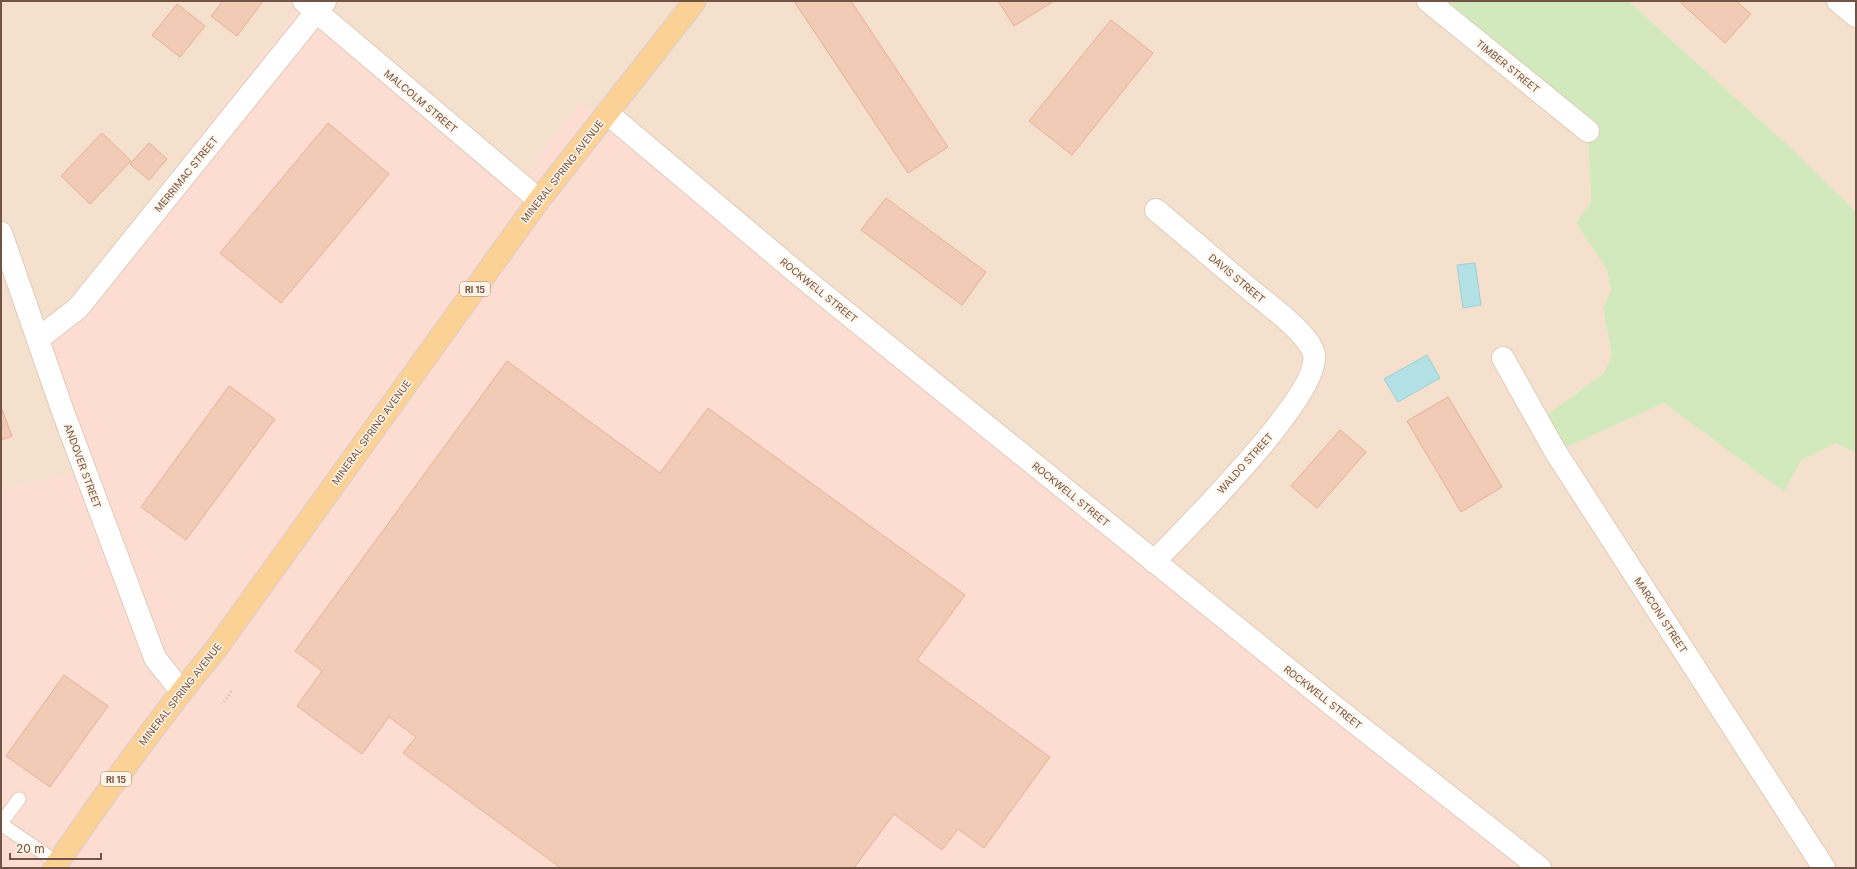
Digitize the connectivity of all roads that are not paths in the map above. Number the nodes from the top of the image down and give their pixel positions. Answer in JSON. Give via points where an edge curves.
{"nodes":[{"id":1,"x":695,"y":1,"type":"edge"},
{"id":2,"x":1428,"y":1,"type":"edge"},
{"id":3,"x":1838,"y":1,"type":"edge"},
{"id":4,"x":315,"y":5,"type":"edge"},
{"id":5,"x":1856,"y":16,"type":"edge"},
{"id":6,"x":607,"y":114,"type":"junction"},
{"id":7,"x":1588,"y":131,"type":"dead end"},
{"id":8,"x":539,"y":200,"type":"junction"},
{"id":9,"x":1156,"y":210,"type":"dead end"},
{"id":10,"x":1,"y":233,"type":"edge"},
{"id":11,"x":38,"y":339,"type":"junction"},
{"id":12,"x":1314,"y":351,"type":"joint"},
{"id":13,"x":1503,"y":358,"type":"dead end"},
{"id":14,"x":1154,"y":562,"type":"junction"},
{"id":15,"x":181,"y":691,"type":"junction"},
{"id":16,"x":18,"y":799,"type":"dead end"},
{"id":17,"x":1,"y":824,"type":"edge"},
{"id":18,"x":56,"y":865,"type":"edge"},
{"id":19,"x":1540,"y":868,"type":"edge"},
{"id":20,"x":1824,"y":868,"type":"edge"}],
"edges":[{"from":1,"to":6,"type":"main road","name":"MINERAL SPRING AVENUE","number":"RI 15"},
{"from":2,"to":7,"type":"street","name":"TIMBER STREET"},
{"from":3,"to":5,"type":"street"},
{"from":4,"to":8,"type":"street","name":"MALCOLM STREET"},
{"from":4,"to":11,"type":"street","name":"MERRIMAC STREET","via":[[78,308]]},
{"from":6,"to":8,"type":"main road","name":"MINERAL SPRING AVENUE","number":"RI 15"},
{"from":6,"to":14,"type":"street","name":"ROCKWELL STREET","via":[[808,282]]},
{"from":8,"to":15,"type":"main road","name":"MINERAL SPRING AVENUE","number":"RI 15","via":[[216,649]]},
{"from":9,"to":12,"type":"street","name":"DAVIS STREET","via":[[1293,324]]},
{"from":10,"to":11,"type":"street","name":"ANDOVER STREET"},
{"from":11,"to":15,"type":"street","name":"ANDOVER STREET","via":[[155,658]]},
{"from":12,"to":14,"type":"street","name":"WALDO STREET","via":[[1312,374],[1287,414],[1262,445]]},
{"from":13,"to":20,"type":"street","name":"MARCONI STREET","via":[[1559,457]]},
{"from":14,"to":19,"type":"street","name":"ROCKWELL STREET"},
{"from":15,"to":18,"type":"main road","name":"MINERAL SPRING AVENUE","number":"RI 15"},
{"from":16,"to":17,"type":"lane"},
{"from":17,"to":18,"type":"lane"}]}
